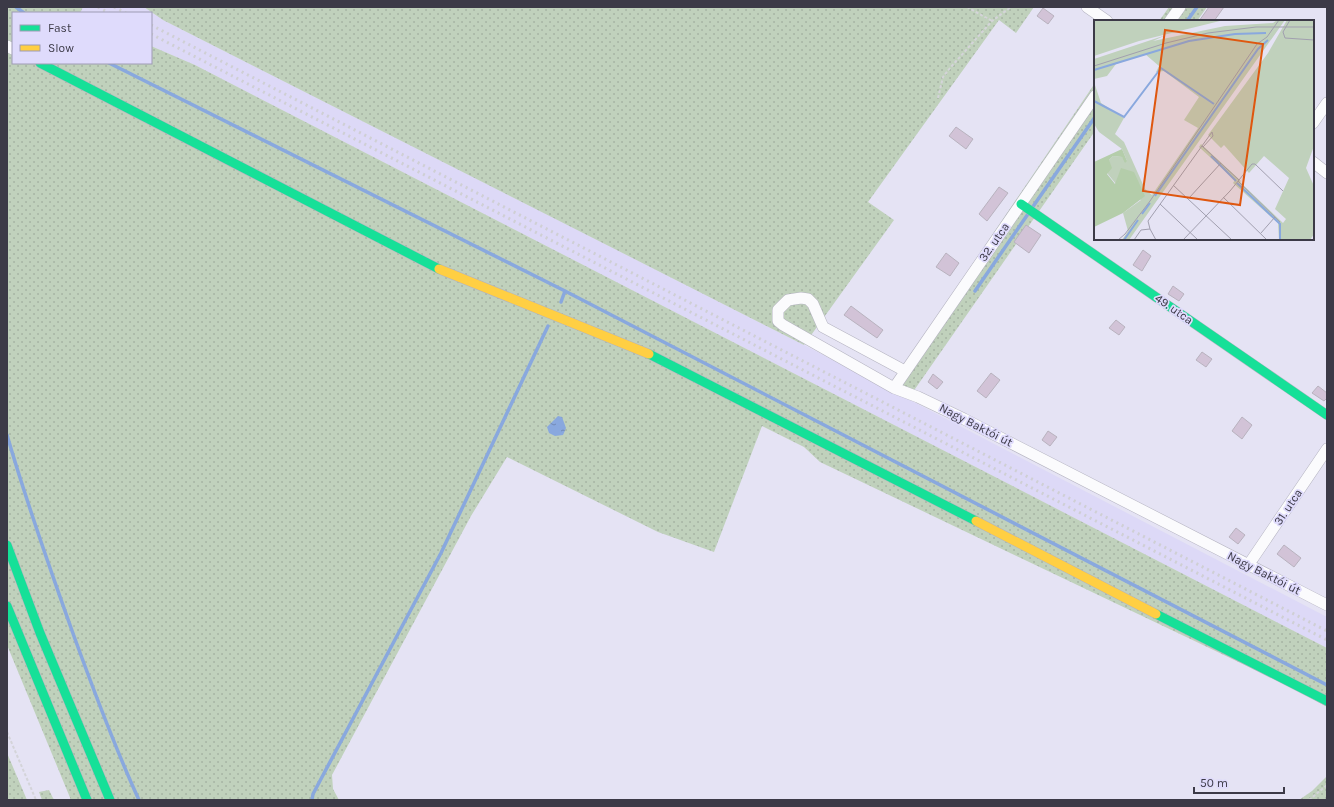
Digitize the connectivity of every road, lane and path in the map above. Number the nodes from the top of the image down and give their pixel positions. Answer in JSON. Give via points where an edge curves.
{"nodes":[{"id":1,"x":967,"y":7,"type":"edge"},
{"id":2,"x":1011,"y":7,"type":"edge"},
{"id":3,"x":1087,"y":7,"type":"edge"},
{"id":4,"x":1180,"y":7,"type":"edge"},
{"id":5,"x":1106,"y":20,"type":"edge"},
{"id":6,"x":1171,"y":20,"type":"edge"},
{"id":7,"x":992,"y":21,"type":"junction"},
{"id":8,"x":42,"y":64,"type":"edge"},
{"id":9,"x":1094,"y":97,"type":"edge"},
{"id":10,"x":938,"y":98,"type":"dead end"},
{"id":11,"x":1327,"y":104,"type":"edge"},
{"id":12,"x":1314,"y":122,"type":"edge"},
{"id":13,"x":1314,"y":163,"type":"edge"},
{"id":14,"x":1327,"y":172,"type":"edge"},
{"id":15,"x":1020,"y":204,"type":"junction"},
{"id":16,"x":905,"y":371,"type":"junction"},
{"id":17,"x":894,"y":388,"type":"junction"},
{"id":18,"x":1327,"y":415,"type":"edge"},
{"id":19,"x":1327,"y":449,"type":"edge"},
{"id":20,"x":7,"y":545,"type":"edge"},
{"id":21,"x":1249,"y":564,"type":"junction"},
{"id":22,"x":1327,"y":605,"type":"edge"},
{"id":23,"x":7,"y":606,"type":"edge"},
{"id":24,"x":1327,"y":701,"type":"edge"},
{"id":25,"x":7,"y":732,"type":"edge"},
{"id":26,"x":1327,"y":785,"type":"edge"},
{"id":27,"x":36,"y":800,"type":"edge"},
{"id":28,"x":87,"y":800,"type":"edge"},
{"id":29,"x":110,"y":800,"type":"edge"},
{"id":30,"x":1309,"y":800,"type":"edge"}],
"edges":[{"from":1,"to":7,"type":"path"},
{"from":2,"to":7,"type":"path"},
{"from":3,"to":5,"type":"street"},
{"from":4,"to":6,"type":"street"},
{"from":7,"to":10,"type":"path","via":[[943,77]]},
{"from":8,"to":24,"type":"main road","via":[[436,268],[636,347]]},
{"from":9,"to":15,"type":"street","name":"32. utca"},
{"from":11,"to":12,"type":"street"},
{"from":13,"to":14,"type":"street"},
{"from":15,"to":16,"type":"street","name":"32. utca"},
{"from":15,"to":18,"type":"main road","name":"49. utca"},
{"from":16,"to":17,"type":"street","name":"32. utca"},
{"from":16,"to":17,"type":"street","name":"Nagy Baktói út","via":[[823,327],[814,304],[808,300],[792,298],[778,310],[778,320],[783,325]]},
{"from":17,"to":21,"type":"street","name":"Nagy Baktói út","via":[[964,418]]},
{"from":19,"to":21,"type":"street","name":"31. utca"},
{"from":20,"to":29,"type":"main road","via":[[40,633]]},
{"from":21,"to":22,"type":"street","name":"Nagy Baktói út"},
{"from":23,"to":28,"type":"main road"},
{"from":25,"to":27,"type":"path"},
{"from":26,"to":30,"type":"path"}]}
